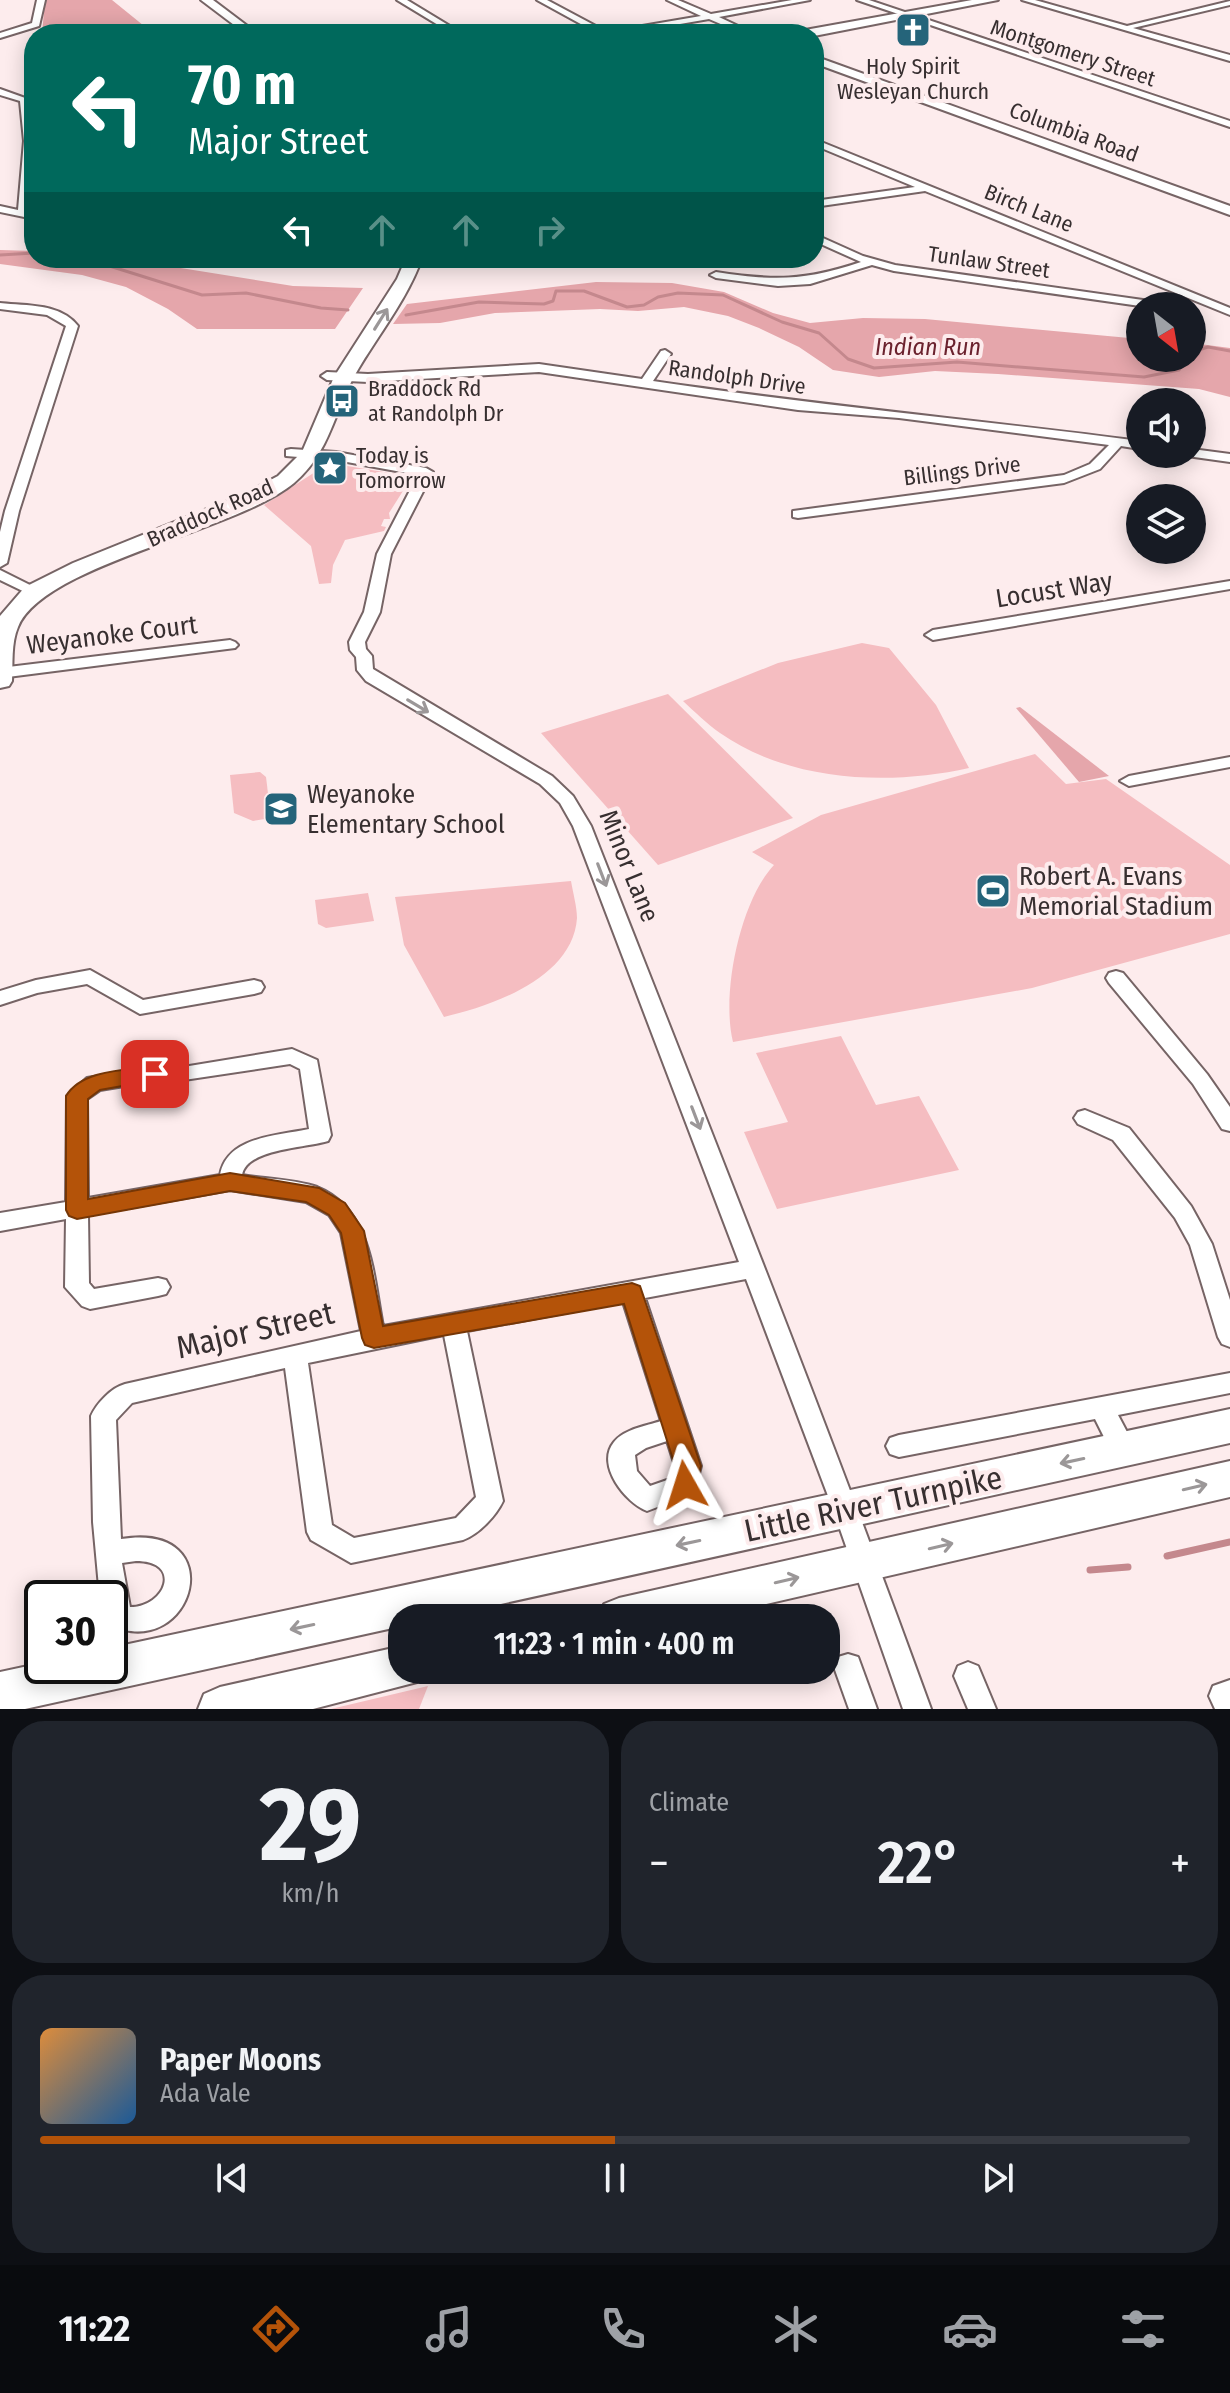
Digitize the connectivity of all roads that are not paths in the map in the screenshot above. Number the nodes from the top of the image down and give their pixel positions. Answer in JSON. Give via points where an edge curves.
{"nodes":[{"id":1,"x":41,"y":0,"type":"edge"},
{"id":2,"x":206,"y":0,"type":"edge"},
{"id":3,"x":401,"y":0,"type":"edge"},
{"id":4,"x":541,"y":0,"type":"edge"},
{"id":5,"x":671,"y":0,"type":"edge"},
{"id":6,"x":806,"y":0,"type":"edge"},
{"id":7,"x":861,"y":0,"type":"edge"},
{"id":8,"x":992,"y":0,"type":"edge"},
{"id":9,"x":1026,"y":0,"type":"edge"},
{"id":10,"x":1230,"y":3,"type":"edge"},
{"id":11,"x":904,"y":16,"type":"junction"},
{"id":12,"x":710,"y":17,"type":"junction"},
{"id":13,"x":36,"y":24,"type":"edge"},
{"id":14,"x":239,"y":24,"type":"edge"},
{"id":15,"x":442,"y":24,"type":"edge"},
{"id":16,"x":588,"y":24,"type":"edge"},
{"id":17,"x":668,"y":24,"type":"edge"},
{"id":18,"x":727,"y":24,"type":"edge"},
{"id":19,"x":1129,"y":27,"type":"junction"},
{"id":20,"x":24,"y":28,"type":"edge"},
{"id":21,"x":824,"y":31,"type":"edge"},
{"id":22,"x":0,"y":36,"type":"edge"},
{"id":23,"x":1230,"y":58,"type":"edge"},
{"id":24,"x":824,"y":63,"type":"edge"},
{"id":25,"x":0,"y":92,"type":"edge"},
{"id":26,"x":24,"y":99,"type":"edge"},
{"id":27,"x":1230,"y":124,"type":"edge"},
{"id":28,"x":824,"y":146,"type":"edge"},
{"id":29,"x":926,"y":188,"type":"junction"},
{"id":30,"x":824,"y":203,"type":"edge"},
{"id":31,"x":0,"y":209,"type":"edge"},
{"id":32,"x":1230,"y":211,"type":"edge"},
{"id":33,"x":24,"y":214,"type":"edge"},
{"id":34,"x":824,"y":241,"type":"edge"},
{"id":35,"x":871,"y":262,"type":"junction"},
{"id":36,"x":395,"y":268,"type":"edge"},
{"id":37,"x":410,"y":268,"type":"edge"},
{"id":38,"x":716,"y":275,"type":"dead end"},
{"id":39,"x":1163,"y":285,"type":"junction"},
{"id":40,"x":1169,"y":292,"type":"edge"},
{"id":41,"x":1126,"y":301,"type":"edge"},
{"id":42,"x":0,"y":306,"type":"edge"},
{"id":43,"x":1206,"y":311,"type":"edge"},
{"id":44,"x":1230,"y":314,"type":"edge"},
{"id":45,"x":665,"y":354,"type":"dead end"},
{"id":46,"x":336,"y":377,"type":"junction"},
{"id":47,"x":645,"y":384,"type":"junction"},
{"id":48,"x":1117,"y":442,"type":"junction"},
{"id":49,"x":1126,"y":443,"type":"edge"},
{"id":50,"x":301,"y":453,"type":"junction"},
{"id":51,"x":1206,"y":455,"type":"edge"},
{"id":52,"x":1230,"y":458,"type":"edge"},
{"id":53,"x":798,"y":514,"type":"dead end"},
{"id":54,"x":0,"y":563,"type":"edge"},
{"id":55,"x":17,"y":584,"type":"edge"},
{"id":56,"x":1230,"y":585,"type":"edge"},
{"id":57,"x":0,"y":602,"type":"edge"},
{"id":58,"x":933,"y":635,"type":"dead end"},
{"id":59,"x":230,"y":645,"type":"dead end"},
{"id":60,"x":0,"y":673,"type":"edge"},
{"id":61,"x":0,"y":681,"type":"edge"},
{"id":62,"x":1230,"y":762,"type":"edge"},
{"id":63,"x":1129,"y":781,"type":"dead end"},
{"id":64,"x":1116,"y":978,"type":"dead end"},
{"id":65,"x":254,"y":987,"type":"dead end"},
{"id":66,"x":0,"y":998,"type":"edge"},
{"id":67,"x":184,"y":1073,"type":"dead end"},
{"id":68,"x":155,"y":1074,"type":"dead end"},
{"id":69,"x":1085,"y":1118,"type":"dead end"},
{"id":70,"x":1230,"y":1123,"type":"edge"},
{"id":71,"x":230,"y":1182,"type":"junction"},
{"id":72,"x":77,"y":1210,"type":"junction"},
{"id":73,"x":0,"y":1222,"type":"edge"},
{"id":74,"x":755,"y":1268,"type":"junction"},
{"id":75,"x":158,"y":1287,"type":"dead end"},
{"id":76,"x":632,"y":1293,"type":"junction"},
{"id":77,"x":454,"y":1325,"type":"junction"},
{"id":78,"x":1230,"y":1337,"type":"edge"},
{"id":79,"x":374,"y":1338,"type":"junction"},
{"id":80,"x":295,"y":1357,"type":"junction"},
{"id":81,"x":1230,"y":1383,"type":"edge"},
{"id":82,"x":1102,"y":1408,"type":"junction"},
{"id":83,"x":1230,"y":1426,"type":"edge"},
{"id":84,"x":674,"y":1428,"type":"dead end"},
{"id":85,"x":899,"y":1446,"type":"dead end"},
{"id":86,"x":1123,"y":1449,"type":"junction"},
{"id":87,"x":1230,"y":1479,"type":"edge"},
{"id":88,"x":846,"y":1509,"type":"junction"},
{"id":89,"x":109,"y":1553,"type":"dead end"},
{"id":90,"x":865,"y":1562,"type":"junction"},
{"id":91,"x":680,"y":1604,"type":"edge"},
{"id":92,"x":848,"y":1667,"type":"dead end"},
{"id":93,"x":388,"y":1670,"type":"edge"},
{"id":94,"x":968,"y":1676,"type":"dead end"},
{"id":95,"x":0,"y":1693,"type":"edge"},
{"id":96,"x":1230,"y":1694,"type":"edge"},
{"id":97,"x":220,"y":1709,"type":"edge"},
{"id":98,"x":863,"y":1709,"type":"edge"},
{"id":99,"x":917,"y":1709,"type":"edge"},
{"id":100,"x":982,"y":1709,"type":"edge"},
{"id":101,"x":1229,"y":1709,"type":"edge"}],
"edges":[{"from":1,"to":13,"type":"street"},
{"from":2,"to":14,"type":"street"},
{"from":3,"to":15,"type":"street"},
{"from":4,"to":16,"type":"street"},
{"from":5,"to":12,"type":"street"},
{"from":6,"to":12,"type":"street"},
{"from":7,"to":11,"type":"street","name":"Montgomery Street"},
{"from":8,"to":11,"type":"main road"},
{"from":9,"to":19,"type":"street"},
{"from":10,"to":19,"type":"street"},
{"from":11,"to":21,"type":"main road"},
{"from":11,"to":27,"type":"street","name":"Montgomery Street"},
{"from":12,"to":17,"type":"street"},
{"from":12,"to":18,"type":"street"},
{"from":19,"to":23,"type":"street"},
{"from":20,"to":22,"type":"street"},
{"from":24,"to":32,"type":"street","name":"Columbia Road"},
{"from":25,"to":26,"type":"street"},
{"from":28,"to":29,"type":"street","name":"Birch Lane"},
{"from":29,"to":30,"type":"street"},
{"from":29,"to":39,"type":"street","name":"Birch Lane"},
{"from":31,"to":33,"type":"street"},
{"from":34,"to":35,"type":"street","name":"Tunlaw Street"},
{"from":35,"to":38,"type":"street","via":[[795,285]]},
{"from":35,"to":41,"type":"street","name":"Tunlaw Street"},
{"from":36,"to":46,"type":"main road","name":"Braddock Road"},
{"from":46,"to":37,"type":"main road","name":"Braddock Road","one_way":true},
{"from":39,"to":40,"type":"street"},
{"from":39,"to":44,"type":"street","name":"Birch Lane"},
{"from":42,"to":54,"type":"street","via":[[57,315],[72,326]]},
{"from":43,"to":44,"type":"street"},
{"from":45,"to":47,"type":"street"},
{"from":46,"to":47,"type":"street","name":"Randolph Drive","via":[[528,367]]},
{"from":46,"to":50,"type":"main road","name":"Braddock Road"},
{"from":47,"to":48,"type":"street","name":"Randolph Drive"},
{"from":48,"to":49,"type":"street","name":"Randolph Drive"},
{"from":48,"to":53,"type":"street","name":"Billings Drive","via":[[1101,465],[1072,478]]},
{"from":50,"to":55,"type":"main road","name":"Braddock Road","via":[[285,480],[263,494],[59,578]]},
{"from":50,"to":74,"type":"street","name":"Minor Lane","one_way":true,"via":[[426,472],[384,554],[375,602],[357,642],[365,670],[546,780],[567,800],[582,826]]},
{"from":51,"to":52,"type":"street"},
{"from":55,"to":57,"type":"main road","name":"Braddock Road"},
{"from":55,"to":60,"type":"main road","name":"Braddock Road"},
{"from":56,"to":58,"type":"street","name":"Locust Way"},
{"from":59,"to":60,"type":"street","name":"Weyanoke Court"},
{"from":60,"to":61,"type":"main road","name":"Braddock Road"},
{"from":62,"to":63,"type":"street"},
{"from":64,"to":70,"type":"street"},
{"from":65,"to":66,"type":"street","via":[[140,1007],[90,977]]},
{"from":67,"to":71,"type":"street","via":[[292,1056],[310,1065],[320,1135],[249,1150],[233,1164]]},
{"from":68,"to":72,"type":"street","via":[[94,1083],[77,1096]]},
{"from":69,"to":78,"type":"street","via":[[1121,1134],[1183,1212],[1201,1244]]},
{"from":71,"to":72,"type":"street"},
{"from":71,"to":79,"type":"street","via":[[311,1194],[337,1209],[352,1231]]},
{"from":72,"to":73,"type":"street"},
{"from":72,"to":75,"type":"street","via":[[77,1287],[90,1299]]},
{"from":74,"to":76,"type":"street","name":"Major Street"},
{"from":74,"to":88,"type":"street","name":"Minor Lane"},
{"from":76,"to":77,"type":"street","name":"Major Street"},
{"from":76,"to":84,"type":"street"},
{"from":77,"to":79,"type":"street","name":"Major Street"},
{"from":77,"to":80,"type":"street","via":[[490,1501],[463,1528],[351,1551],[320,1532]]},
{"from":79,"to":80,"type":"street","name":"Major Street"},
{"from":80,"to":89,"type":"street","name":"Major Street","via":[[125,1394],[103,1416]]},
{"from":81,"to":82,"type":"street"},
{"from":82,"to":85,"type":"street"},
{"from":82,"to":86,"type":"street"},
{"from":83,"to":86,"type":"main road","name":"Little River Turnpike"},
{"from":86,"to":88,"type":"main road","name":"Little River Turnpike","one_way":true},
{"from":90,"to":87,"type":"main road","name":"Little River Turnpike","one_way":true},
{"from":88,"to":90,"type":"street","name":"Minor Lane"},
{"from":88,"to":95,"type":"main road","name":"Little River Turnpike","one_way":true},
{"from":91,"to":90,"type":"main road","name":"Little River Turnpike","one_way":true},
{"from":90,"to":99,"type":"street","name":"Minor Lane"},
{"from":92,"to":98,"type":"street"},
{"from":93,"to":97,"type":"main road"},
{"from":94,"to":100,"type":"street"},
{"from":96,"to":101,"type":"street","via":[[1223,1696]]}]}
